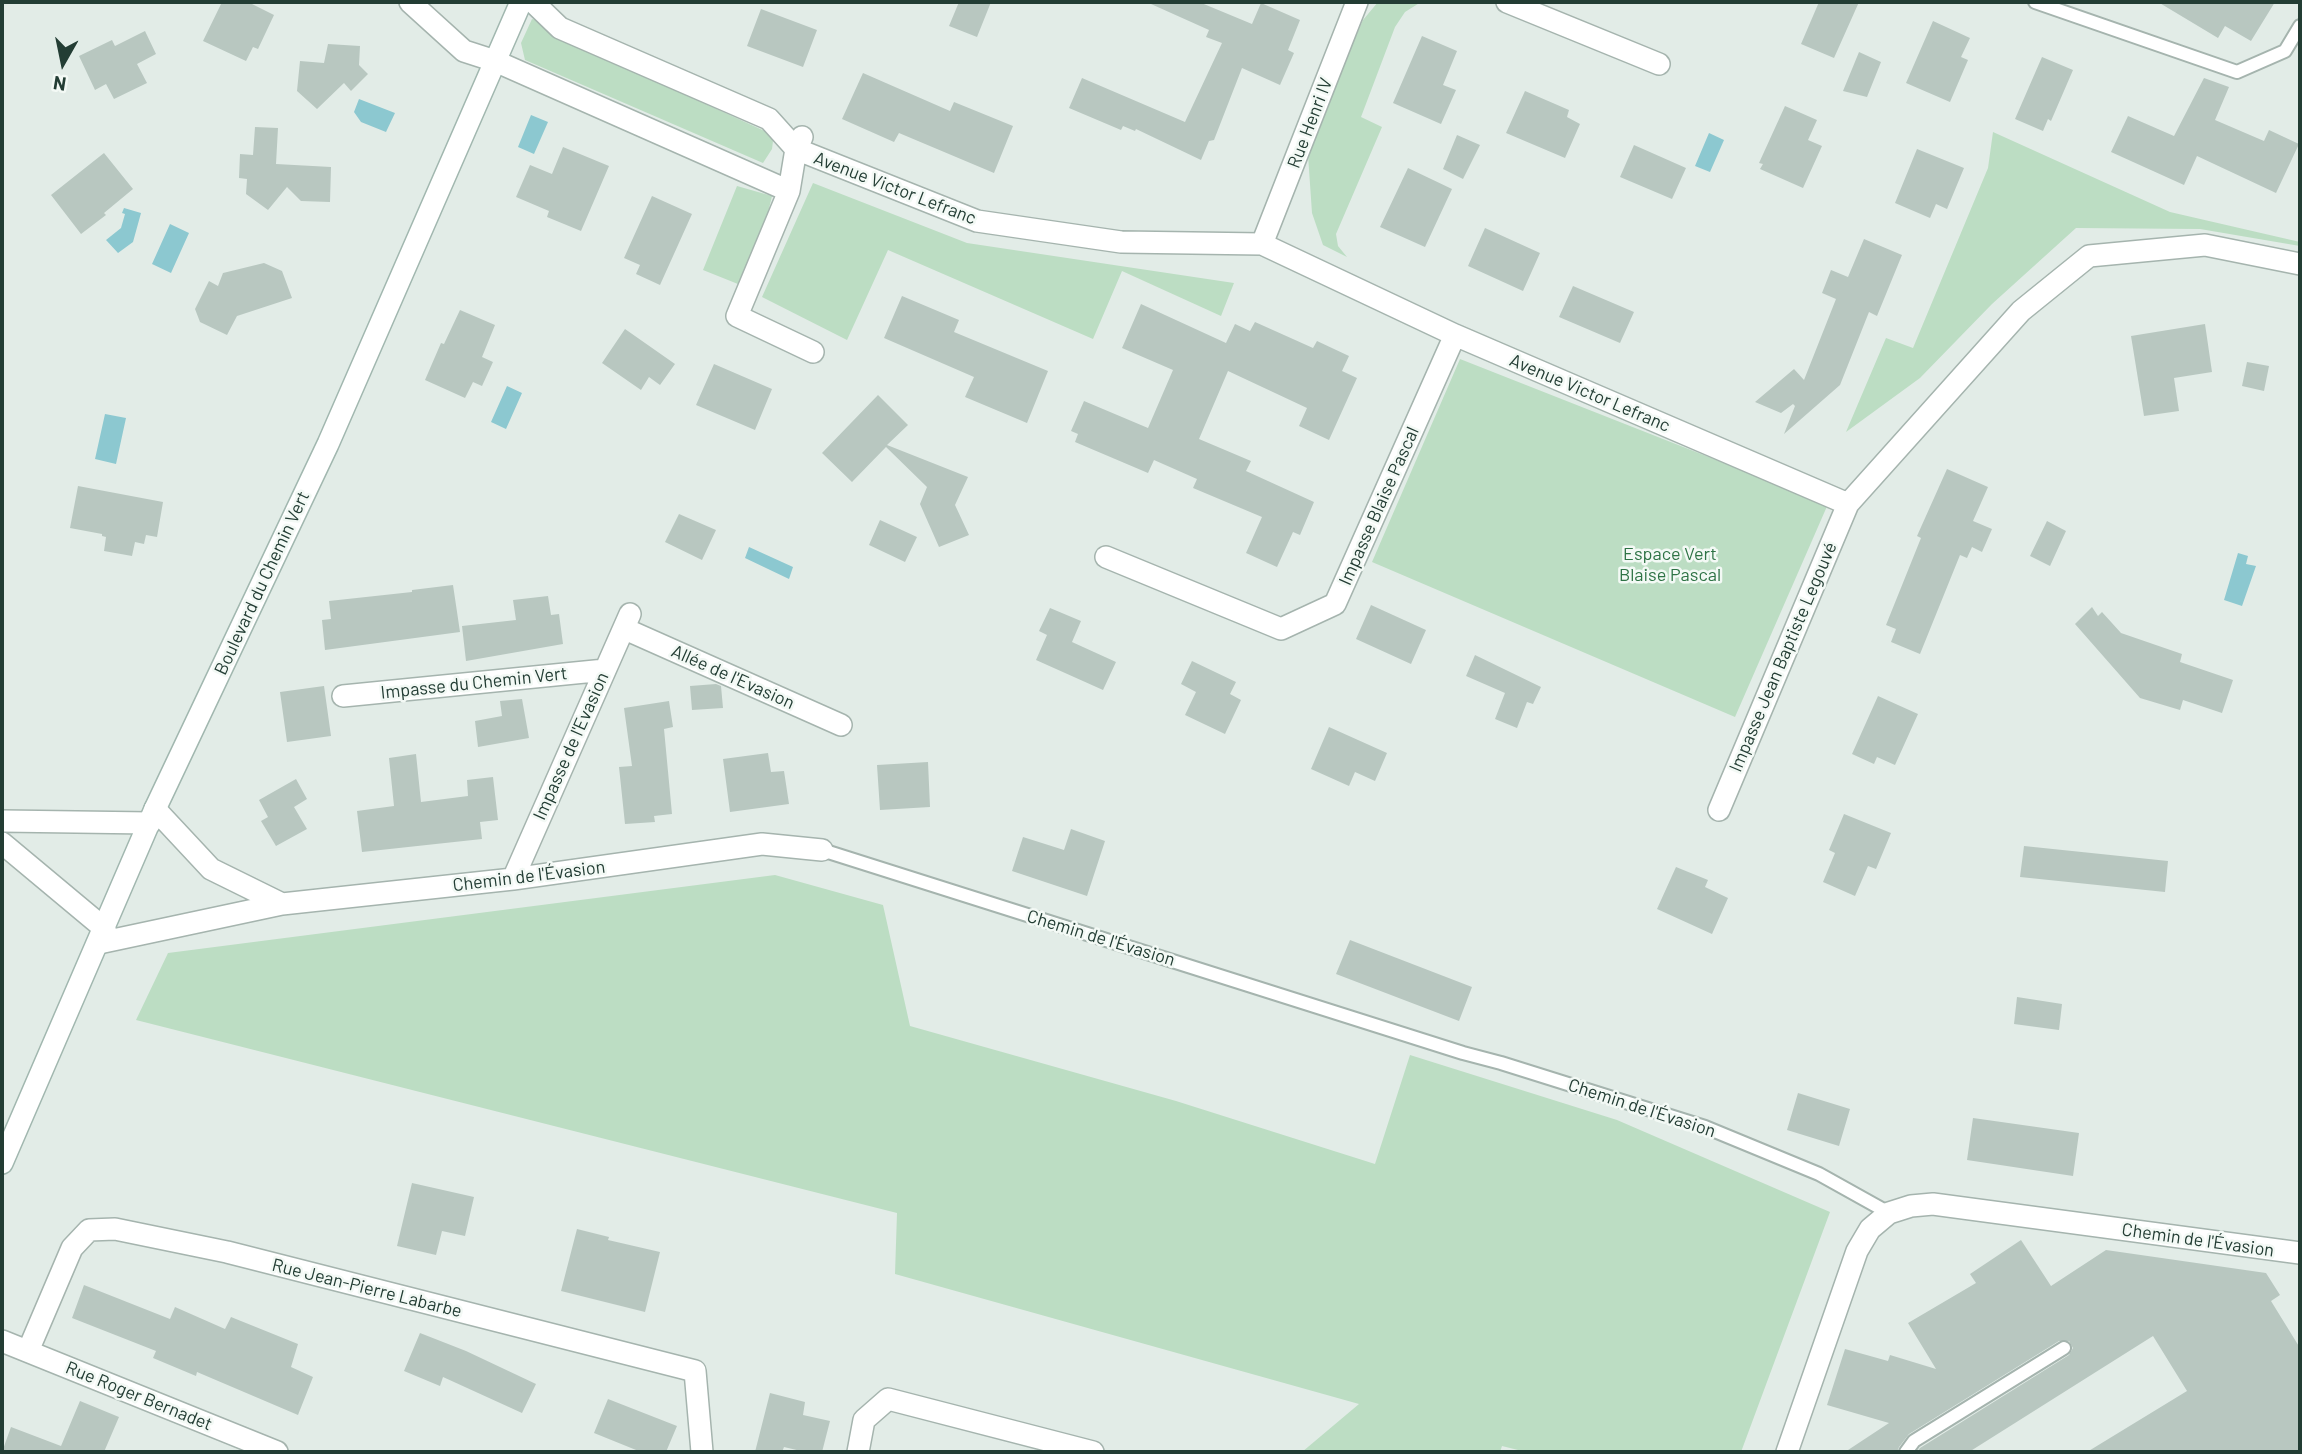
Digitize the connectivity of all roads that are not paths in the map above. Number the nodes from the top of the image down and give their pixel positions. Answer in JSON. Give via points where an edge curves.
{"nodes":[{"id":1,"x":410,"y":2,"type":"edge"},
{"id":2,"x":521,"y":2,"type":"edge"},
{"id":3,"x":533,"y":2,"type":"edge"},
{"id":4,"x":1357,"y":2,"type":"edge"},
{"id":5,"x":1507,"y":2,"type":"edge"},
{"id":6,"x":2035,"y":2,"type":"edge"},
{"id":7,"x":2300,"y":26,"type":"edge"},
{"id":8,"x":495,"y":61,"type":"junction"},
{"id":9,"x":1659,"y":64,"type":"dead end"},
{"id":10,"x":799,"y":143,"type":"junction"},
{"id":11,"x":789,"y":191,"type":"junction"},
{"id":12,"x":1262,"y":244,"type":"junction"},
{"id":13,"x":2300,"y":264,"type":"edge"},
{"id":14,"x":1455,"y":335,"type":"junction"},
{"id":15,"x":813,"y":352,"type":"dead end"},
{"id":16,"x":1848,"y":504,"type":"junction"},
{"id":17,"x":1106,"y":557,"type":"dead end"},
{"id":18,"x":627,"y":622,"type":"joint"},
{"id":19,"x":605,"y":670,"type":"junction"},
{"id":20,"x":343,"y":696,"type":"dead end"},
{"id":21,"x":841,"y":725,"type":"dead end"},
{"id":22,"x":1718,"y":810,"type":"dead end"},
{"id":23,"x":153,"y":816,"type":"junction"},
{"id":24,"x":2,"y":821,"type":"edge"},
{"id":25,"x":2,"y":843,"type":"edge"},
{"id":26,"x":822,"y":850,"type":"joint"},
{"id":27,"x":513,"y":879,"type":"junction"},
{"id":28,"x":282,"y":904,"type":"junction"},
{"id":29,"x":102,"y":936,"type":"junction"},
{"id":30,"x":2,"y":1163,"type":"edge"},
{"id":31,"x":1889,"y":1213,"type":"junction"},
{"id":32,"x":2300,"y":1253,"type":"edge"},
{"id":33,"x":2,"y":1340,"type":"edge"},
{"id":34,"x":2064,"y":1349,"type":"dead end"},
{"id":35,"x":28,"y":1351,"type":"junction"},
{"id":36,"x":277,"y":1452,"type":"edge"},
{"id":37,"x":702,"y":1452,"type":"edge"},
{"id":38,"x":858,"y":1452,"type":"edge"},
{"id":39,"x":1093,"y":1452,"type":"edge"},
{"id":40,"x":1787,"y":1452,"type":"edge"},
{"id":41,"x":1906,"y":1452,"type":"edge"}],
"edges":[{"from":1,"to":8,"type":"street","via":[[464,51]]},
{"from":2,"to":8,"type":"street","name":"Boulevard du Chemin Vert"},
{"from":3,"to":10,"type":"street","name":"Avenue Victor Lefranc","via":[[560,28],[769,119]]},
{"from":4,"to":12,"type":"street","name":"Rue Henri IV"},
{"from":5,"to":9,"type":"street"},
{"from":6,"to":7,"type":"lane","via":[[2237,72],[2286,51]]},
{"from":8,"to":11,"type":"street"},
{"from":8,"to":23,"type":"street","name":"Boulevard du Chemin Vert","via":[[328,444]]},
{"from":10,"to":11,"type":"street"},
{"from":10,"to":12,"type":"street","name":"Avenue Victor Lefranc","via":[[977,221],[1121,242]]},
{"from":11,"to":15,"type":"street","via":[[737,316]]},
{"from":12,"to":14,"type":"street","name":"Avenue Victor Lefranc"},
{"from":13,"to":16,"type":"street","via":[[2205,245],[2090,256],[2021,311]]},
{"from":14,"to":16,"type":"street","name":"Avenue Victor Lefranc"},
{"from":14,"to":17,"type":"street","name":"Impasse Blaise Pascal","via":[[1335,604],[1281,629]]},
{"from":16,"to":22,"type":"street","name":"Impasse Jean Baptiste Legouvé"},
{"from":18,"to":19,"type":"street","name":"Impasse de l'Evasion"},
{"from":18,"to":21,"type":"street","name":"Allée de l'Evasion"},
{"from":19,"to":20,"type":"street","name":"Impasse du Chemin Vert"},
{"from":19,"to":27,"type":"street","name":"Impasse de l'Evasion"},
{"from":23,"to":24,"type":"street"},
{"from":23,"to":28,"type":"street","via":[[211,869]]},
{"from":23,"to":29,"type":"street","name":"Boulevard du Chemin Vert"},
{"from":25,"to":29,"type":"street"},
{"from":26,"to":27,"type":"street","name":"Chemin de l'Évasion","via":[[762,845]]},
{"from":26,"to":31,"type":"lane","name":"Chemin de l'Évasion","via":[[1705,1127],[1819,1174]]},
{"from":27,"to":28,"type":"street","name":"Chemin de l'Évasion"},
{"from":28,"to":29,"type":"street","name":"Chemin de l'Évasion"},
{"from":29,"to":30,"type":"street","name":"Boulevard du Chemin Vert"},
{"from":31,"to":32,"type":"street","name":"Chemin de l'Évasion","via":[[1933,1204]]},
{"from":31,"to":40,"type":"street","name":"Chemin de l'Évasion","via":[[1870,1230],[1857,1251]]},
{"from":33,"to":35,"type":"street","name":"Rue Roger Bernadet"},
{"from":34,"to":41,"type":"lane","via":[[1914,1441]]},
{"from":35,"to":36,"type":"street","name":"Rue Roger Bernadet"},
{"from":35,"to":37,"type":"street","name":"Rue Jean-Pierre Labarbe","via":[[72,1248],[89,1230],[115,1229],[227,1252],[695,1371]]},
{"from":38,"to":39,"type":"street","via":[[864,1420],[888,1399]]}]}
